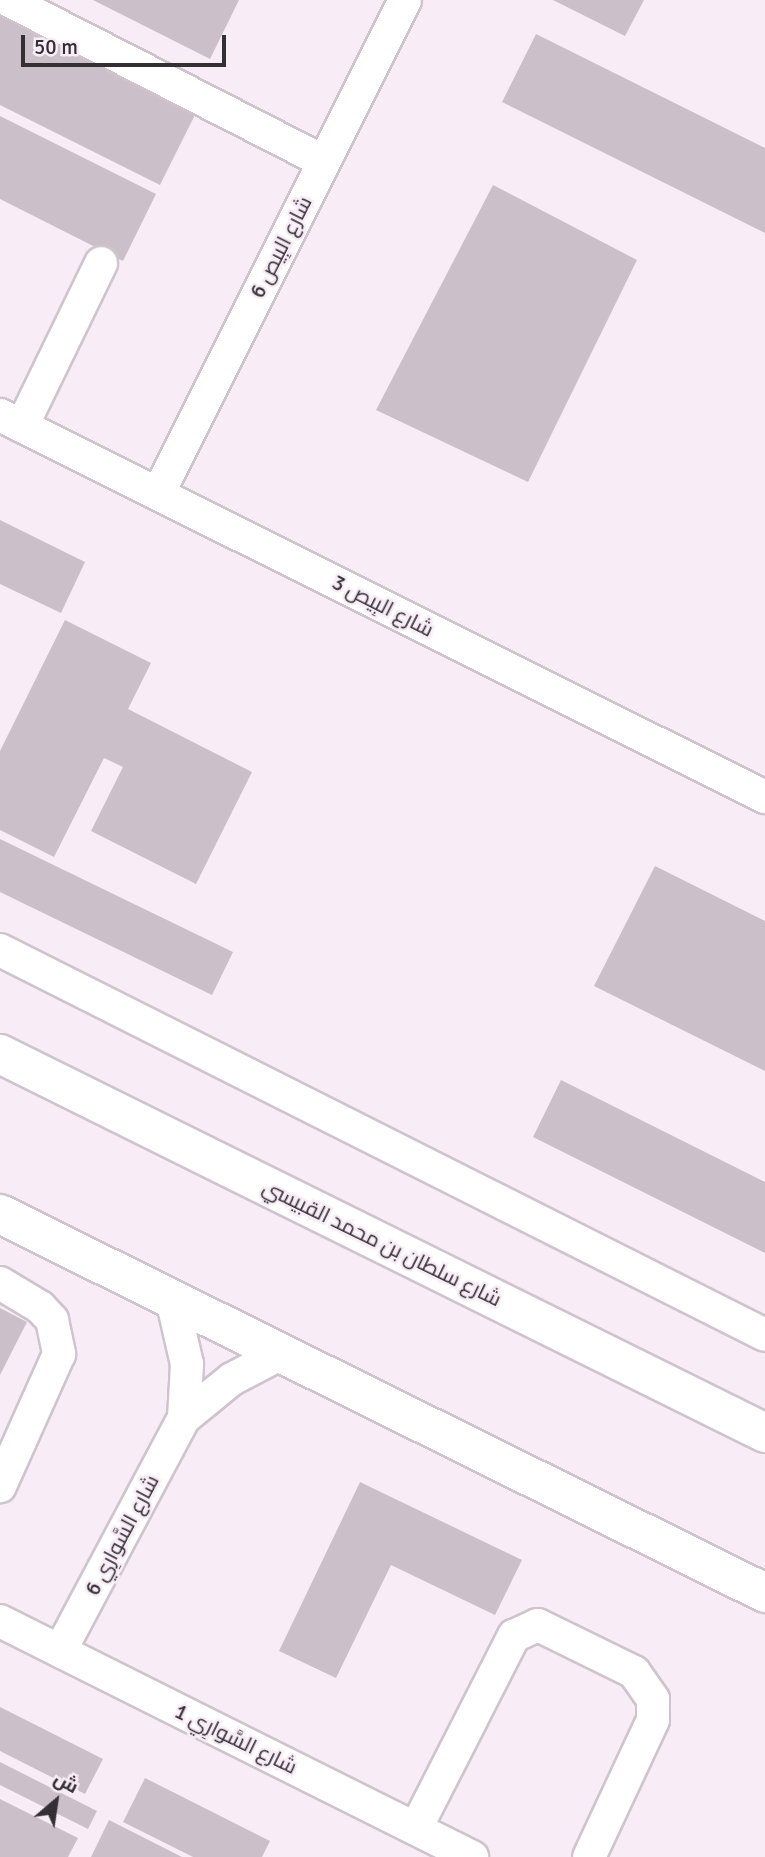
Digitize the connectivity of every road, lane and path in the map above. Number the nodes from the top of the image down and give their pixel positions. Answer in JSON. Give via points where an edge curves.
{"nodes":[{"id":1,"x":8,"y":0,"type":"edge"},
{"id":2,"x":405,"y":0,"type":"edge"},
{"id":3,"x":324,"y":162,"type":"junction"},
{"id":4,"x":101,"y":263,"type":"dead end"},
{"id":5,"x":11,"y":421,"type":"edge"},
{"id":6,"x":158,"y":494,"type":"junction"},
{"id":7,"x":765,"y":797,"type":"edge"},
{"id":8,"x":0,"y":950,"type":"edge"},
{"id":9,"x":0,"y":1054,"type":"edge"},
{"id":10,"x":0,"y":1214,"type":"edge"},
{"id":11,"x":0,"y":1283,"type":"edge"},
{"id":12,"x":172,"y":1299,"type":"junction"},
{"id":13,"x":765,"y":1335,"type":"edge"},
{"id":14,"x":280,"y":1354,"type":"junction"},
{"id":15,"x":184,"y":1418,"type":"junction"},
{"id":16,"x":765,"y":1433,"type":"edge"},
{"id":17,"x":0,"y":1486,"type":"edge"},
{"id":18,"x":765,"y":1593,"type":"edge"},
{"id":19,"x":0,"y":1621,"type":"edge"},
{"id":20,"x":60,"y":1651,"type":"junction"},
{"id":21,"x":416,"y":1828,"type":"junction"},
{"id":22,"x":472,"y":1857,"type":"edge"},
{"id":23,"x":589,"y":1857,"type":"edge"}],
"edges":[{"from":1,"to":3,"type":"street"},
{"from":2,"to":3,"type":"street","name":"شارع البِيص 6"},
{"from":3,"to":6,"type":"street","name":"شارع البِيص 6"},
{"from":4,"to":5,"type":"street"},
{"from":5,"to":6,"type":"street","name":"شارع البِيص 3"},
{"from":6,"to":7,"type":"street","name":"شارع البِيص 3"},
{"from":8,"to":13,"type":"street"},
{"from":9,"to":16,"type":"main road","name":"شارع سلطان بن محمد القبيسي"},
{"from":10,"to":12,"type":"main road"},
{"from":11,"to":17,"type":"street","via":[[40,1307],[52,1320],[59,1354]]},
{"from":12,"to":14,"type":"main road"},
{"from":12,"to":15,"type":"street","name":"شارع السَّوارِي 6","via":[[187,1364]]},
{"from":14,"to":15,"type":"street","name":"شارع السَّوارِي 6","via":[[232,1379]]},
{"from":14,"to":18,"type":"main road"},
{"from":15,"to":20,"type":"street","name":"شارع السَّوارِي 6"},
{"from":19,"to":20,"type":"street","name":"شارع السَّوارِي 1"},
{"from":20,"to":21,"type":"street","name":"شارع السَّوارِي 1"},
{"from":21,"to":22,"type":"street","name":"شارع السَّوارِي 1"},
{"from":21,"to":23,"type":"street","via":[[514,1636],[538,1625],[634,1672],[653,1699],[653,1720]]}]}
